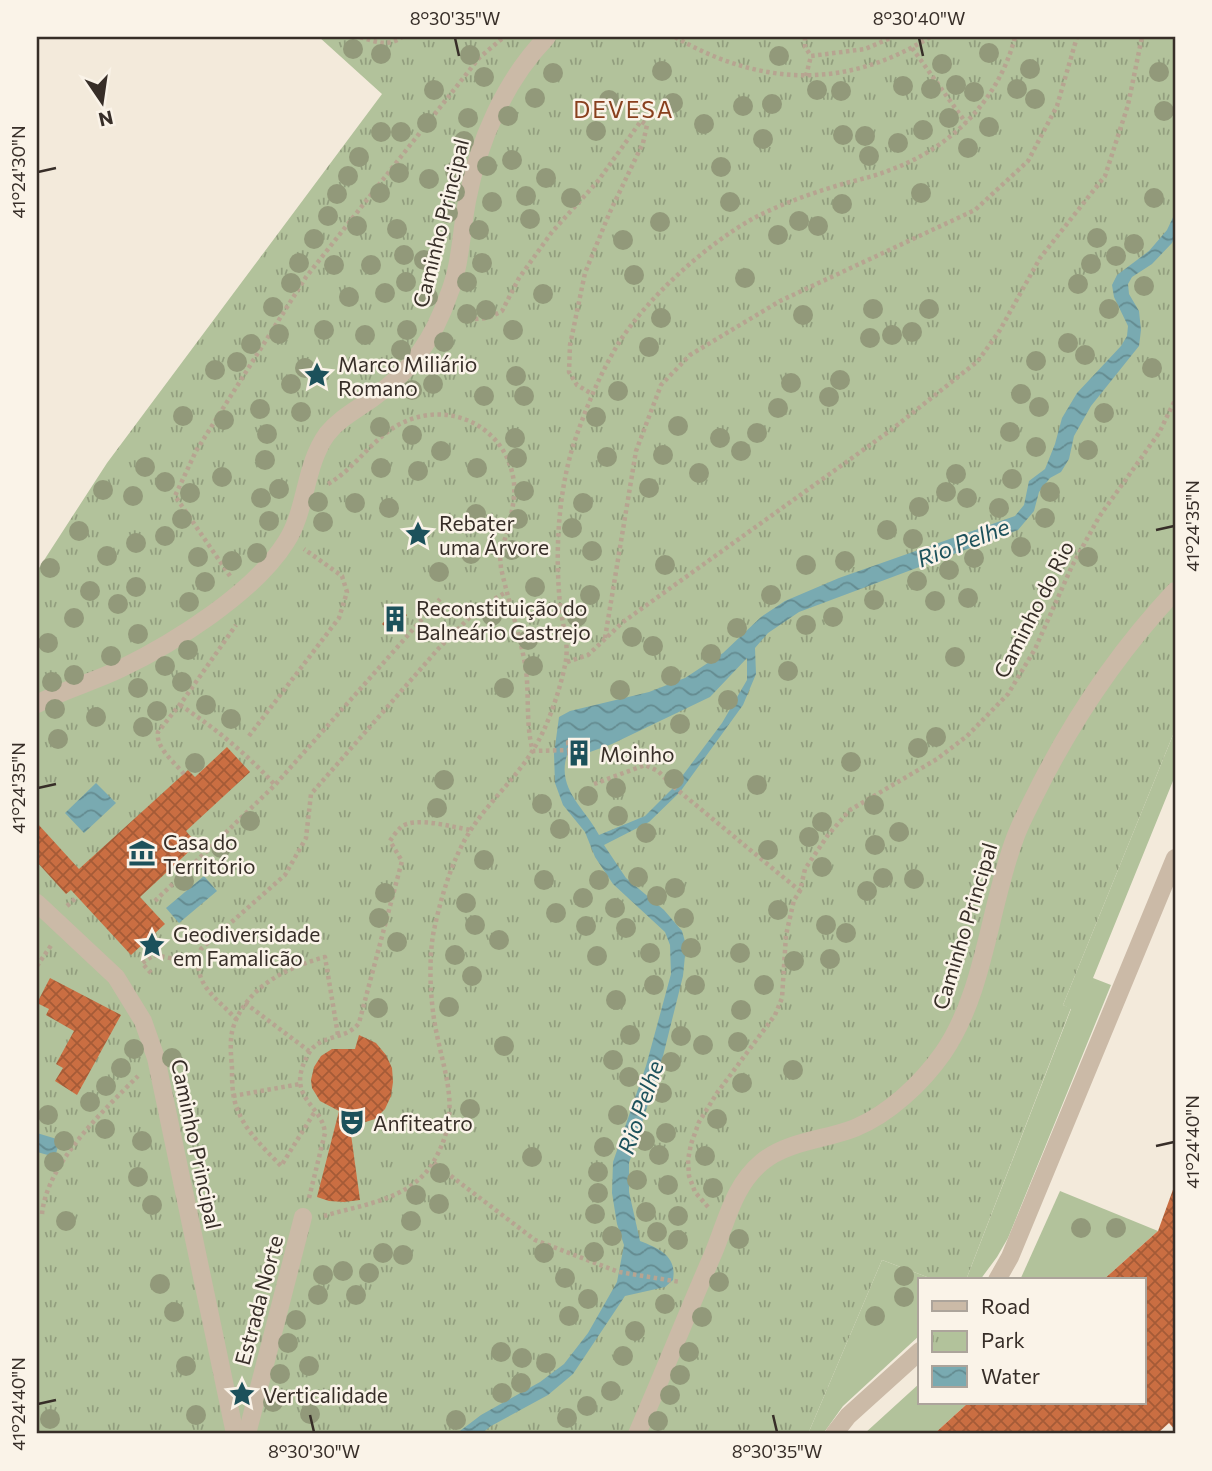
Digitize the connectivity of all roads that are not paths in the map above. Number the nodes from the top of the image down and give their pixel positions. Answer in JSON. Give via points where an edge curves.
{"nodes":[{"id":1,"x":547,"y":37,"type":"edge"},
{"id":2,"x":1175,"y":592,"type":"edge"},
{"id":3,"x":37,"y":704,"type":"edge"},
{"id":4,"x":1175,"y":858,"type":"edge"},
{"id":5,"x":37,"y":903,"type":"edge"},
{"id":6,"x":303,"y":1217,"type":"road end"},
{"id":7,"x":997,"y":1278,"type":"edge"},
{"id":8,"x":918,"y":1353,"type":"edge"},
{"id":9,"x":235,"y":1434,"type":"edge"},
{"id":10,"x":247,"y":1434,"type":"edge"},
{"id":11,"x":637,"y":1434,"type":"edge"},
{"id":12,"x":834,"y":1434,"type":"edge"}],
"edges":[{"from":1,"to":3,"type":"lane","name":"Caminho Principal","via":[[511,84],[491,123],[474,169],[460,255],[440,320],[418,358],[396,381],[342,417],[327,435],[315,456],[289,538],[277,557],[243,589],[167,644]]},
{"from":2,"to":11,"type":"lane","name":"Caminho Principal","via":[[1138,631],[1049,767],[1015,837],[969,1000],[942,1054],[878,1116],[855,1128],[773,1153],[744,1179]]},
{"from":4,"to":7,"type":"lane","via":[[1015,1246]]},
{"from":5,"to":9,"type":"lane","name":"Caminho Principal","via":[[116,976],[143,1021],[156,1058]]},
{"from":6,"to":10,"type":"lane","name":"Estrada Norte"},
{"from":8,"to":12,"type":"lane"}]}
